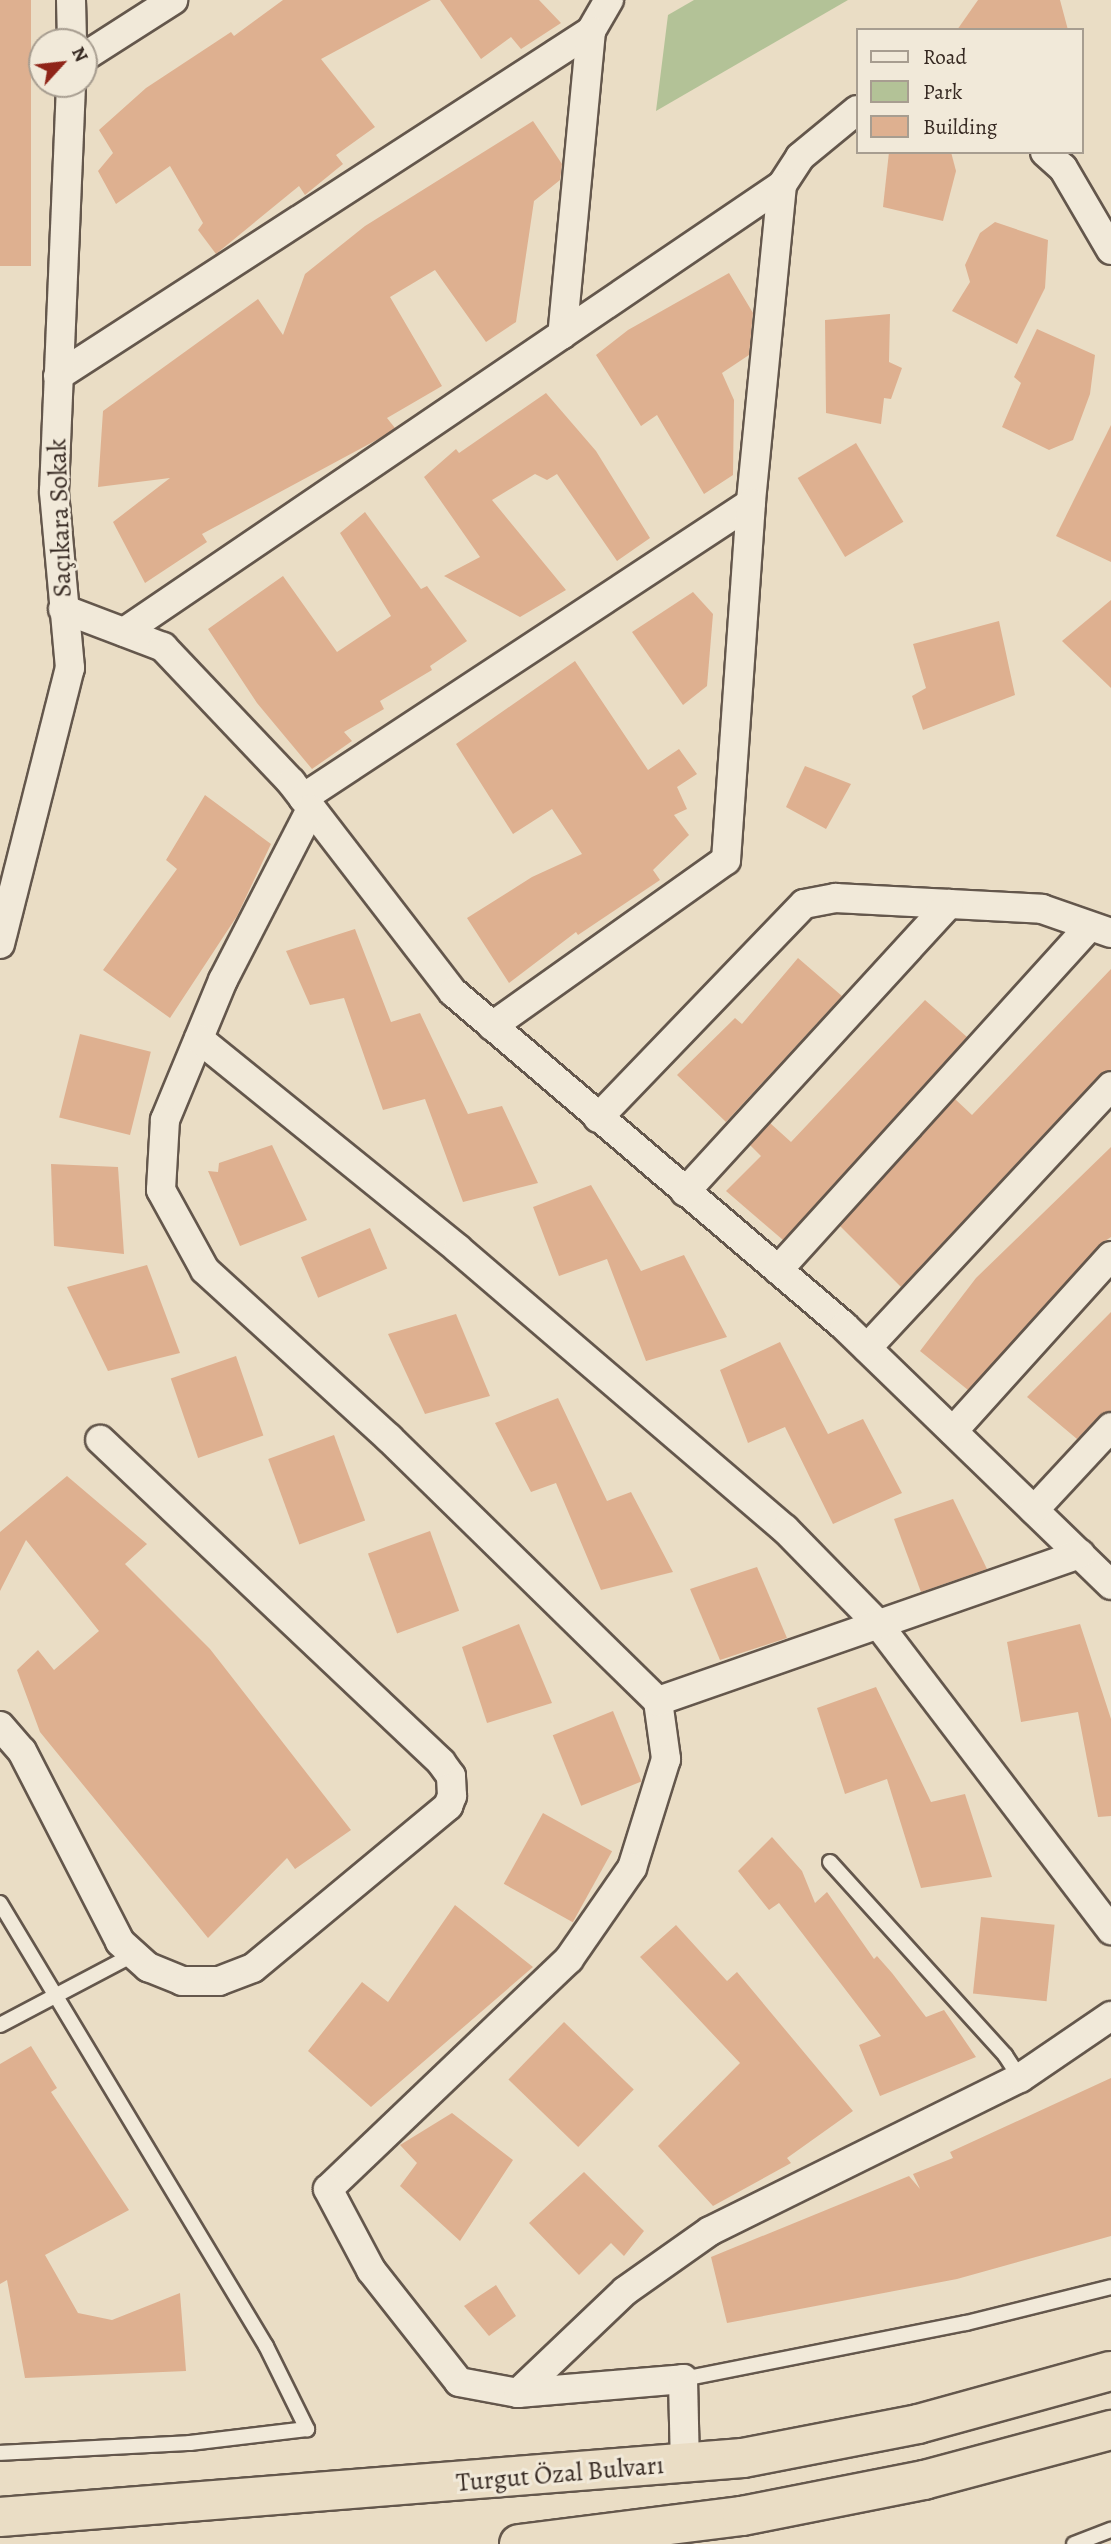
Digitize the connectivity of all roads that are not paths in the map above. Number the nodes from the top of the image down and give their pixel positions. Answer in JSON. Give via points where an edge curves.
{"nodes":[{"id":1,"x":71,"y":0,"type":"edge"},
{"id":2,"x":173,"y":0,"type":"edge"},
{"id":3,"x":609,"y":0,"type":"edge"},
{"id":4,"x":72,"y":28,"type":"edge"},
{"id":5,"x":591,"y":31,"type":"junction"},
{"id":6,"x":98,"y":48,"type":"edge"},
{"id":7,"x":70,"y":98,"type":"edge"},
{"id":8,"x":856,"y":111,"type":"edge"},
{"id":9,"x":1047,"y":154,"type":"edge"},
{"id":10,"x":782,"y":185,"type":"junction"},
{"id":11,"x":1111,"y":250,"type":"edge"},
{"id":12,"x":562,"y":335,"type":"junction"},
{"id":13,"x":58,"y":376,"type":"junction"},
{"id":14,"x":751,"y":503,"type":"junction"},
{"id":15,"x":63,"y":609,"type":"junction"},
{"id":16,"x":124,"y":632,"type":"junction"},
{"id":17,"x":307,"y":803,"type":"junction"},
{"id":18,"x":949,"y":904,"type":"junction"},
{"id":19,"x":1100,"y":929,"type":"edge"},
{"id":20,"x":0,"y":944,"type":"edge"},
{"id":21,"x":492,"y":1026,"type":"junction"},
{"id":22,"x":199,"y":1039,"type":"junction"},
{"id":23,"x":1111,"y":1086,"type":"edge"},
{"id":24,"x":598,"y":1118,"type":"junction"},
{"id":25,"x":685,"y":1192,"type":"junction"},
{"id":26,"x":1111,"y":1256,"type":"edge"},
{"id":27,"x":778,"y":1270,"type":"junction"},
{"id":28,"x":867,"y":1348,"type":"junction"},
{"id":29,"x":1111,"y":1427,"type":"edge"},
{"id":30,"x":953,"y":1431,"type":"junction"},
{"id":31,"x":100,"y":1440,"type":"dead end"},
{"id":32,"x":1034,"y":1510,"type":"junction"},
{"id":33,"x":1080,"y":1554,"type":"junction"},
{"id":34,"x":1111,"y":1585,"type":"edge"},
{"id":35,"x":878,"y":1624,"type":"junction"},
{"id":36,"x":658,"y":1701,"type":"junction"},
{"id":37,"x":0,"y":1726,"type":"edge"},
{"id":38,"x":830,"y":1861,"type":"dead end"},
{"id":39,"x":0,"y":1903,"type":"edge"},
{"id":40,"x":1111,"y":1930,"type":"edge"},
{"id":41,"x":133,"y":1955,"type":"junction"},
{"id":42,"x":55,"y":1994,"type":"junction"},
{"id":43,"x":1111,"y":2016,"type":"edge"},
{"id":44,"x":0,"y":2025,"type":"edge"},
{"id":45,"x":1020,"y":2078,"type":"junction"},
{"id":46,"x":1111,"y":2287,"type":"edge"},
{"id":47,"x":1111,"y":2371,"type":"edge"},
{"id":48,"x":683,"y":2379,"type":"junction"},
{"id":49,"x":518,"y":2393,"type":"junction"},
{"id":50,"x":1111,"y":2430,"type":"edge"},
{"id":51,"x":0,"y":2453,"type":"edge"},
{"id":52,"x":685,"y":2464,"type":"junction"},
{"id":53,"x":0,"y":2517,"type":"edge"},
{"id":54,"x":1111,"y":2530,"type":"edge"},
{"id":55,"x":686,"y":2534,"type":"edge"},
{"id":56,"x":519,"y":2544,"type":"edge"},
{"id":57,"x":1074,"y":2544,"type":"edge"}],
"edges":[{"from":1,"to":4,"type":"street"},
{"from":2,"to":6,"type":"street"},
{"from":3,"to":5,"type":"street"},
{"from":5,"to":12,"type":"street"},
{"from":5,"to":13,"type":"street"},
{"from":7,"to":13,"type":"street","name":"Saçıkara Sokak"},
{"from":8,"to":10,"type":"street","via":[[800,157]]},
{"from":9,"to":11,"type":"street","via":[[1063,168]]},
{"from":10,"to":12,"type":"street"},
{"from":10,"to":14,"type":"street"},
{"from":12,"to":16,"type":"street"},
{"from":13,"to":15,"type":"street","name":"Saçıkara Sokak","via":[[54,491]]},
{"from":14,"to":17,"type":"street"},
{"from":14,"to":21,"type":"street","via":[[726,860]]},
{"from":15,"to":16,"type":"street"},
{"from":15,"to":20,"type":"street","name":"Saçıkara Sokak","via":[[70,668]]},
{"from":16,"to":17,"type":"street","via":[[163,647]]},
{"from":17,"to":21,"type":"street","via":[[453,992]]},
{"from":17,"to":22,"type":"street"},
{"from":18,"to":19,"type":"street","via":[[1042,909]]},
{"from":18,"to":24,"type":"street","via":[[835,898],[804,904]]},
{"from":18,"to":25,"type":"street"},
{"from":19,"to":27,"type":"street"},
{"from":21,"to":24,"type":"street"},
{"from":22,"to":35,"type":"street","via":[[458,1248],[785,1528]]},
{"from":22,"to":36,"type":"street","via":[[165,1120],[161,1190],[205,1270],[389,1438]]},
{"from":23,"to":28,"type":"street"},
{"from":24,"to":25,"type":"street"},
{"from":25,"to":27,"type":"street"},
{"from":26,"to":30,"type":"street"},
{"from":27,"to":28,"type":"street"},
{"from":28,"to":30,"type":"street"},
{"from":29,"to":32,"type":"street"},
{"from":30,"to":32,"type":"street"},
{"from":31,"to":41,"type":"street","via":[[441,1762],[453,1786],[447,1806],[253,1968],[219,1981],[182,1981],[164,1976]]},
{"from":32,"to":33,"type":"street"},
{"from":33,"to":34,"type":"street"},
{"from":33,"to":35,"type":"street"},
{"from":35,"to":36,"type":"street"},
{"from":35,"to":40,"type":"street"},
{"from":36,"to":49,"type":"street","via":[[666,1759],[632,1868],[569,1959],[328,2189],[371,2270],[459,2382]]},
{"from":37,"to":41,"type":"street","via":[[22,1751],[110,1925]]},
{"from":38,"to":45,"type":"lane","via":[[1005,2055]]},
{"from":39,"to":42,"type":"lane"},
{"from":41,"to":42,"type":"lane"},
{"from":42,"to":44,"type":"lane"},
{"from":42,"to":51,"type":"lane","via":[[267,2346],[307,2429],[190,2443]]},
{"from":43,"to":45,"type":"street"},
{"from":45,"to":49,"type":"street","via":[[710,2231],[625,2291]]},
{"from":46,"to":48,"type":"lane","via":[[966,2323]]},
{"from":47,"to":52,"type":"highway","name":"Turgut Özal Bulvarı","via":[[918,2424],[743,2458]]},
{"from":48,"to":49,"type":"street"},
{"from":48,"to":52,"type":"street"},
{"from":50,"to":55,"type":"highway","via":[[925,2480]]},
{"from":52,"to":53,"type":"highway","name":"Turgut Özal Bulvarı"},
{"from":54,"to":57,"type":"lane"},
{"from":55,"to":56,"type":"highway"}]}
